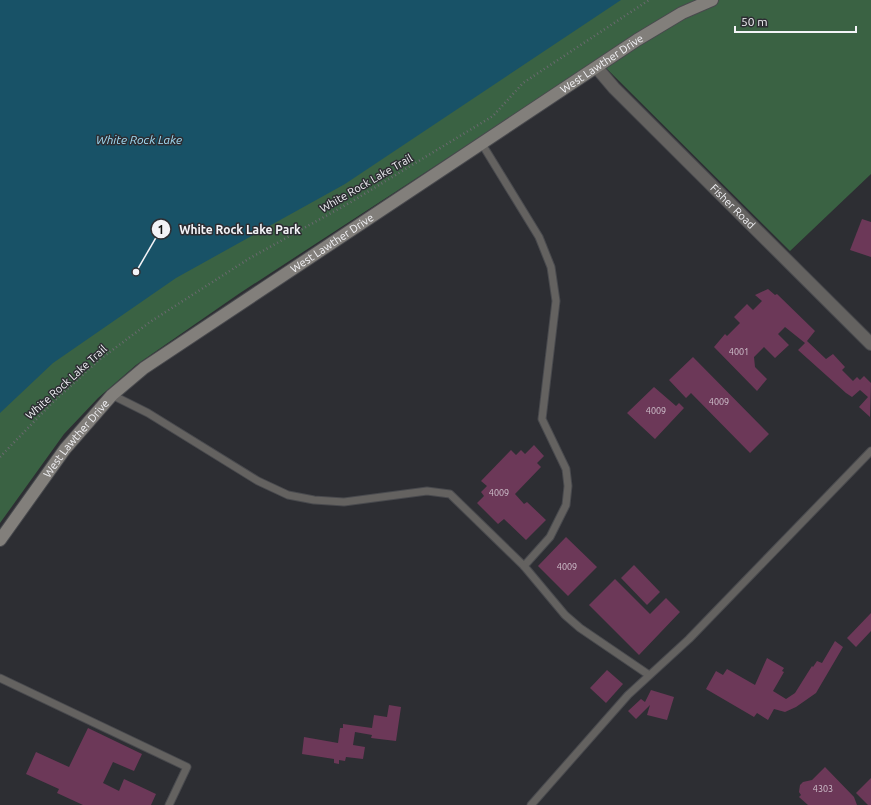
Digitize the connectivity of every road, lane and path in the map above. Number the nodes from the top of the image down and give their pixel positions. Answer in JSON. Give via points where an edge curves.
{"nodes":[{"id":1,"x":649,"y":0,"type":"edge"},
{"id":2,"x":712,"y":0,"type":"edge"},
{"id":3,"x":597,"y":68,"type":"junction"},
{"id":4,"x":482,"y":144,"type":"junction"},
{"id":5,"x":871,"y":344,"type":"edge"},
{"id":6,"x":112,"y":395,"type":"junction"},
{"id":7,"x":871,"y":452,"type":"edge"},
{"id":8,"x":0,"y":456,"type":"edge"},
{"id":9,"x":0,"y":540,"type":"edge"},
{"id":10,"x":524,"y":566,"type":"junction"},
{"id":11,"x":649,"y":675,"type":"junction"},
{"id":12,"x":0,"y":678,"type":"edge"},
{"id":13,"x":169,"y":805,"type":"edge"},
{"id":14,"x":530,"y":805,"type":"edge"}],
"edges":[{"from":1,"to":8,"type":"path","name":"White Rock Lake Trail","via":[[524,83],[493,116],[351,202],[250,258],[150,322],[99,360]]},
{"from":2,"to":3,"type":"street","name":"West Lawther Drive","via":[[682,13]]},
{"from":3,"to":4,"type":"street","name":"West Lawther Drive"},
{"from":3,"to":5,"type":"street","name":"Fisher Road","via":[[614,88]]},
{"from":4,"to":6,"type":"street","name":"West Lawther Drive","via":[[213,320],[144,368]]},
{"from":4,"to":10,"type":"lane","via":[[539,237],[551,267],[556,301],[542,419],[566,469],[566,505],[550,537]]},
{"from":6,"to":9,"type":"street","name":"West Lawther Drive","via":[[65,449]]},
{"from":6,"to":10,"type":"lane","via":[[148,413],[258,481],[288,495],[344,502],[427,492],[450,494]]},
{"from":7,"to":11,"type":"lane","via":[[689,639]]},
{"from":10,"to":11,"type":"lane","via":[[565,615]]},
{"from":11,"to":14,"type":"lane"},
{"from":12,"to":13,"type":"lane","via":[[187,767]]}]}
